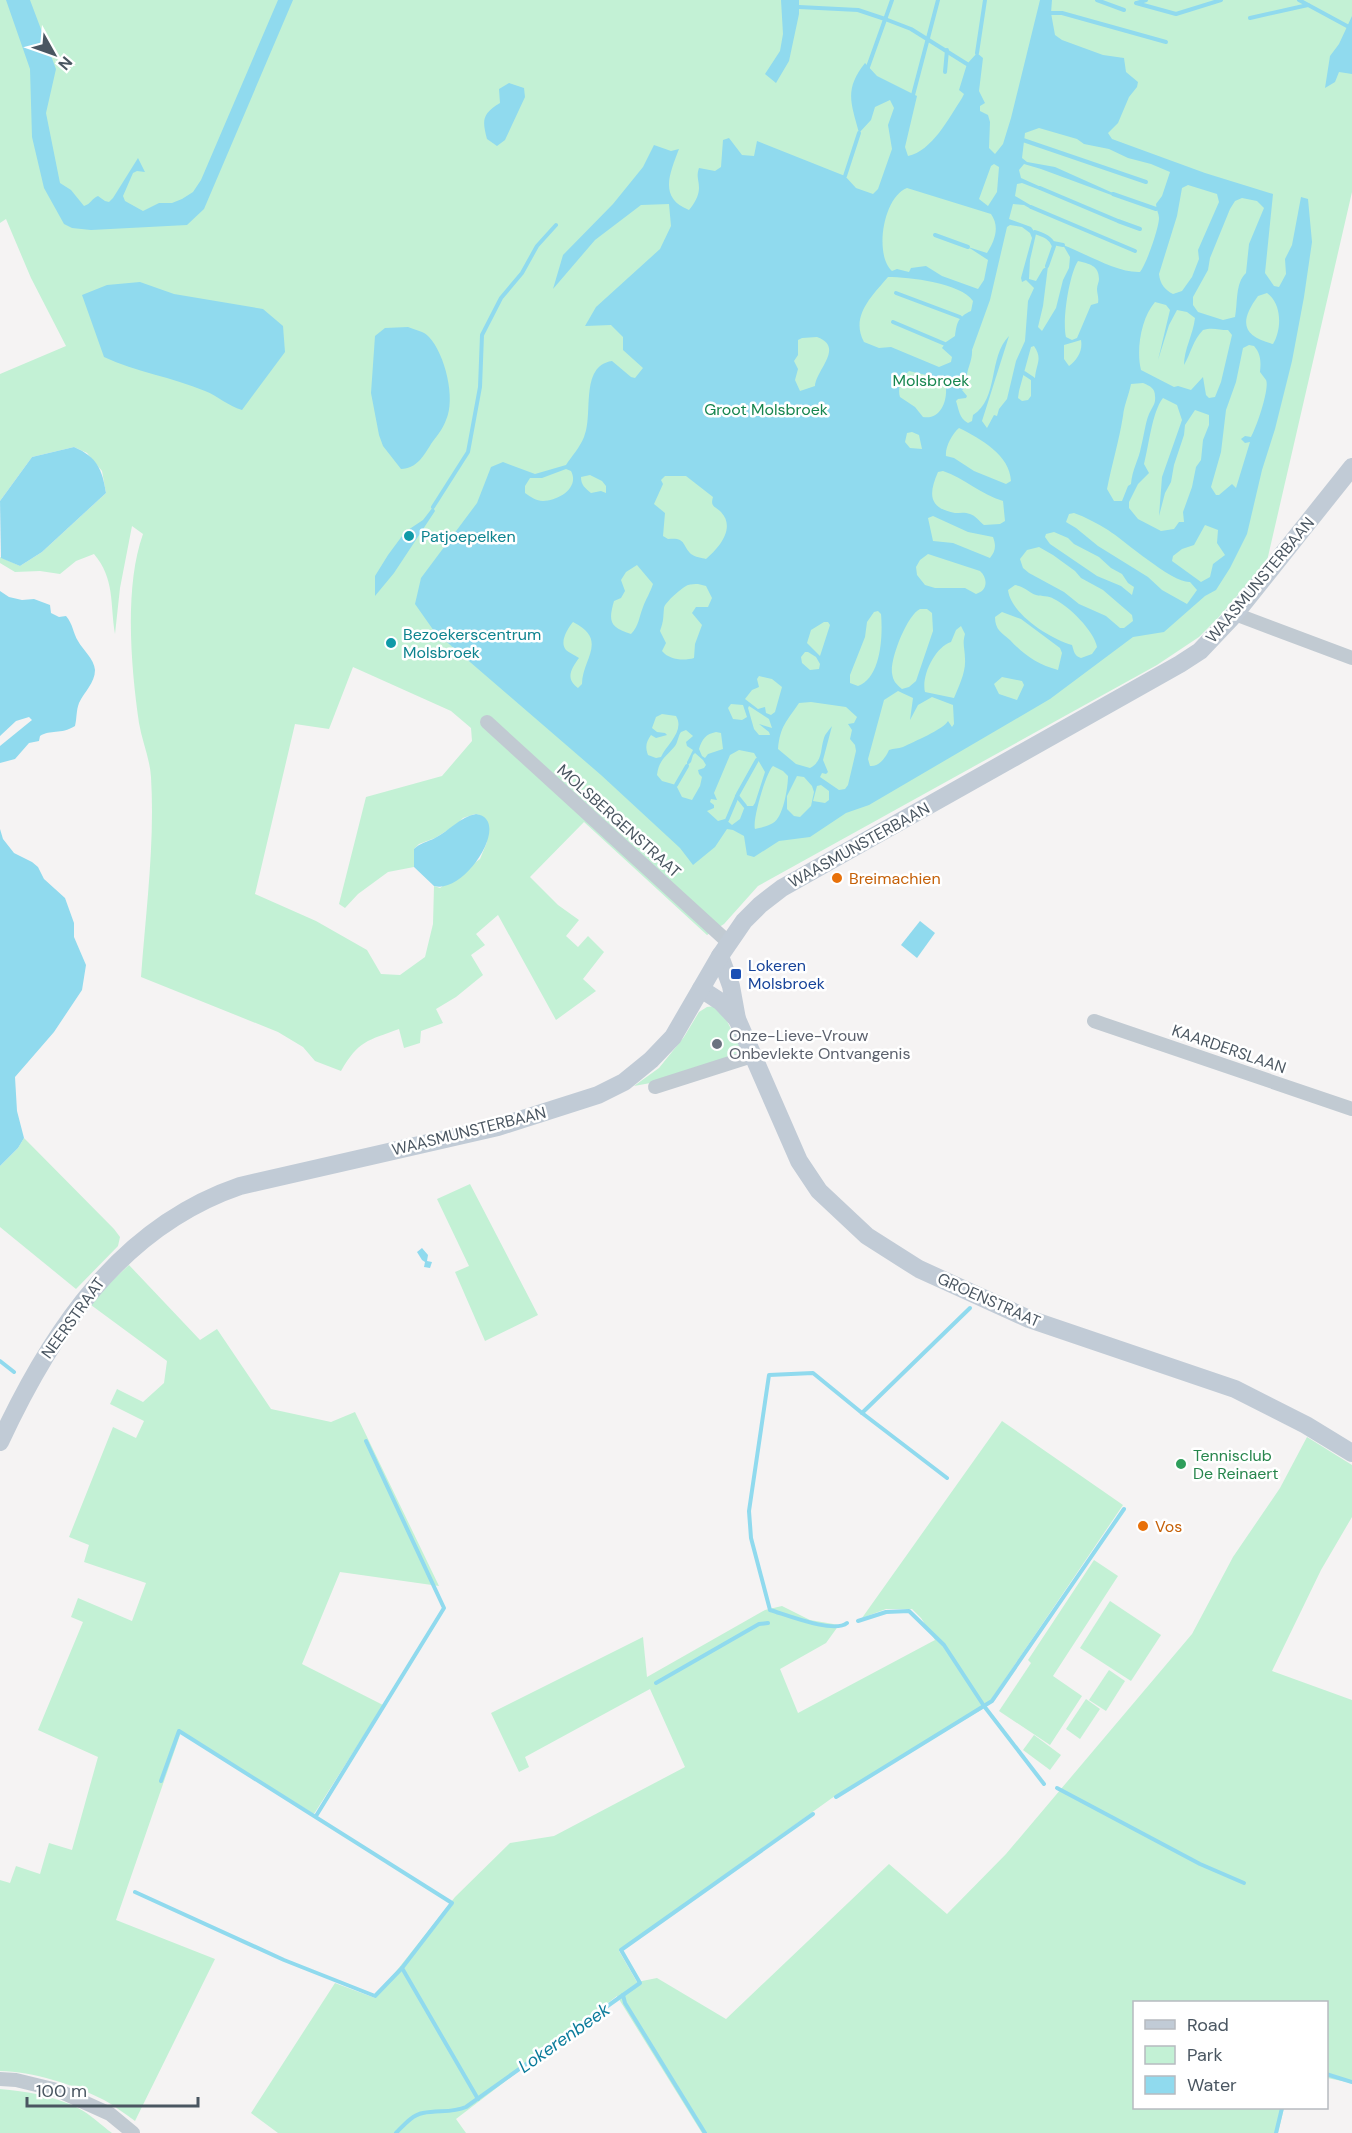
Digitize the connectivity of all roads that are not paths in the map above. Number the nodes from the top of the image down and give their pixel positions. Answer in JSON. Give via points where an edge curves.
{"nodes":[{"id":1,"x":1352,"y":466,"type":"edge"},
{"id":2,"x":1235,"y":614,"type":"junction"},
{"id":3,"x":1352,"y":658,"type":"edge"},
{"id":4,"x":487,"y":722,"type":"dead end"},
{"id":5,"x":725,"y":950,"type":"junction"},
{"id":6,"x":701,"y":989,"type":"junction"},
{"id":7,"x":737,"y":1019,"type":"junction"},
{"id":8,"x":1094,"y":1021,"type":"dead end"},
{"id":9,"x":752,"y":1056,"type":"junction"},
{"id":10,"x":655,"y":1087,"type":"dead end"},
{"id":11,"x":1352,"y":1109,"type":"edge"},
{"id":12,"x":240,"y":1186,"type":"joint"},
{"id":13,"x":0,"y":1442,"type":"edge"},
{"id":14,"x":1352,"y":1453,"type":"edge"},
{"id":15,"x":0,"y":2079,"type":"edge"},
{"id":16,"x":133,"y":2133,"type":"edge"}],
"edges":[{"from":1,"to":2,"type":"street","name":"WAASMUNSTERBAAN"},
{"from":2,"to":3,"type":"street"},
{"from":2,"to":5,"type":"street","name":"WAASMUNSTERBAAN","via":[[1200,651],[1180,664],[782,888],[744,921]]},
{"from":4,"to":5,"type":"street","name":"MOLSBERGENSTRAAT"},
{"from":5,"to":6,"type":"street","name":"WAASMUNSTERBAAN"},
{"from":5,"to":7,"type":"street","name":"GROENSTRAAT"},
{"from":6,"to":7,"type":"street","name":"GROENSTRAAT"},
{"from":6,"to":12,"type":"street","name":"WAASMUNSTERBAAN","via":[[673,1037],[651,1060],[624,1082],[598,1095],[498,1127]]},
{"from":7,"to":9,"type":"street","name":"GROENSTRAAT"},
{"from":8,"to":11,"type":"street","name":"KAARDERSLAAN"},
{"from":9,"to":10,"type":"street"},
{"from":9,"to":14,"type":"street","name":"GROENSTRAAT","via":[[799,1161],[819,1191],[867,1236],[918,1269],[1029,1319],[1235,1389]]},
{"from":12,"to":13,"type":"street","name":"NEERSTRAAT","via":[[180,1214],[113,1266],[60,1332]]},
{"from":15,"to":16,"type":"street","via":[[57,2090],[110,2114]]}]}
